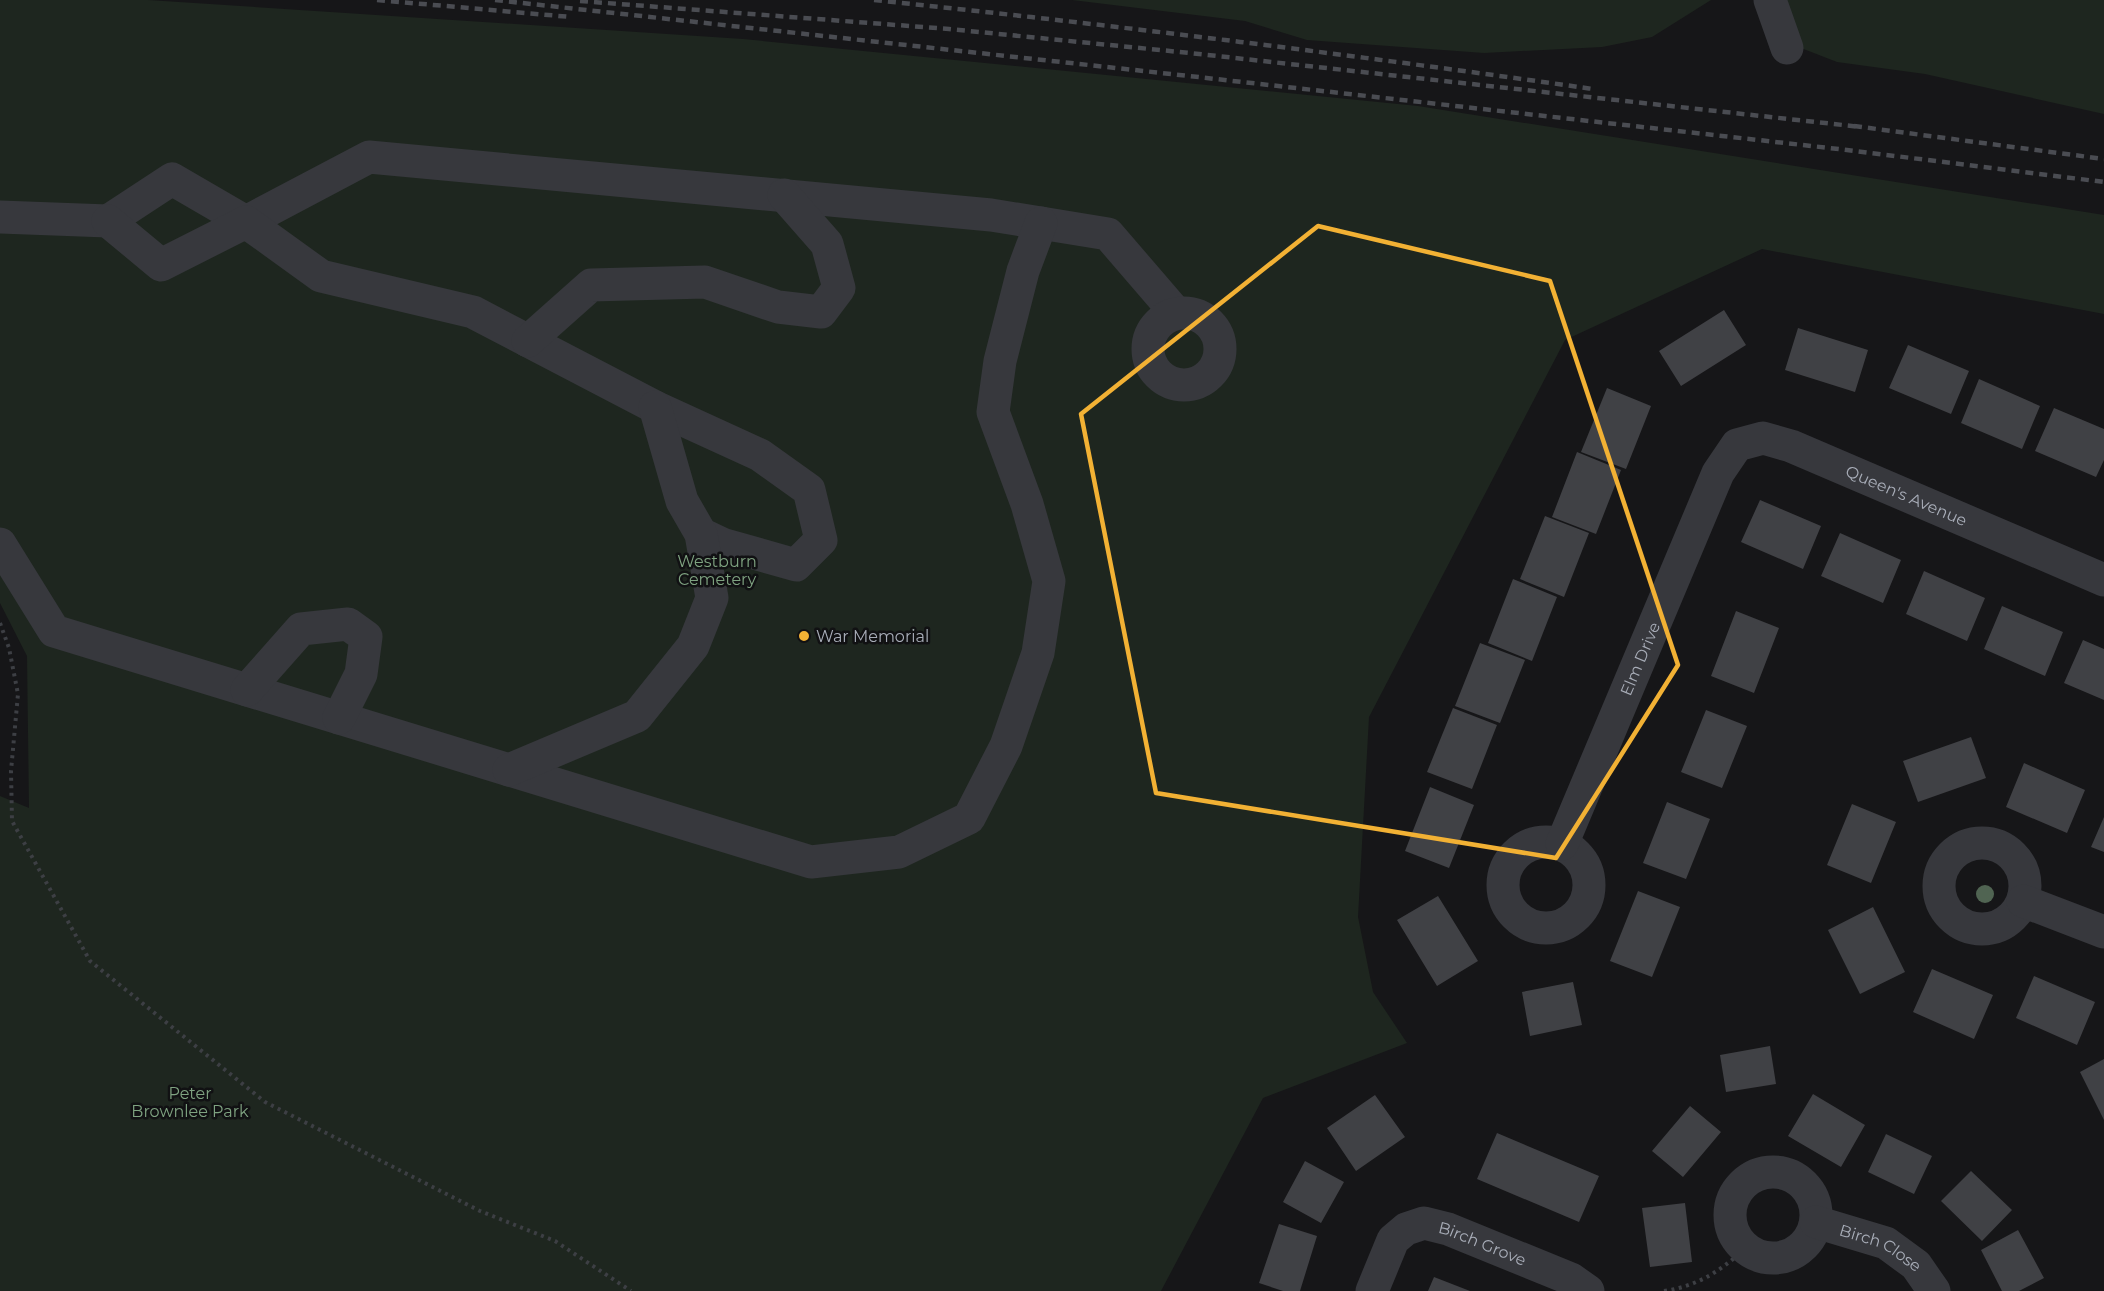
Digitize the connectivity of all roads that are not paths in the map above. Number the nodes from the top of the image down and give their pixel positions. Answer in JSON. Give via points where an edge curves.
{"nodes":[{"id":1,"x":1770,"y":0,"type":"edge"},
{"id":2,"x":1787,"y":48,"type":"dead end"},
{"id":3,"x":784,"y":195,"type":"junction"},
{"id":4,"x":0,"y":217,"type":"edge"},
{"id":5,"x":108,"y":222,"type":"junction"},
{"id":6,"x":246,"y":222,"type":"junction"},
{"id":7,"x":1041,"y":223,"type":"junction"},
{"id":8,"x":1176,"y":313,"type":"dead end"},
{"id":9,"x":528,"y":341,"type":"junction"},
{"id":10,"x":655,"y":407,"type":"junction"},
{"id":11,"x":1718,"y":473,"type":"joint"},
{"id":12,"x":701,"y":534,"type":"junction"},
{"id":13,"x":0,"y":544,"type":"edge"},
{"id":14,"x":2104,"y":580,"type":"edge"},
{"id":15,"x":247,"y":690,"type":"junction"},
{"id":16,"x":339,"y":718,"type":"junction"},
{"id":17,"x":508,"y":770,"type":"junction"},
{"id":18,"x":1562,"y":844,"type":"dead end"},
{"id":19,"x":2023,"y":901,"type":"dead end"},
{"id":20,"x":2104,"y":932,"type":"edge"},
{"id":21,"x":1816,"y":1222,"type":"junction"},
{"id":22,"x":1372,"y":1291,"type":"edge"},
{"id":23,"x":1588,"y":1291,"type":"edge"},
{"id":24,"x":1934,"y":1291,"type":"edge"}],
"edges":[{"from":1,"to":2,"type":"street"},
{"from":3,"to":6,"type":"street","via":[[369,158]]},
{"from":3,"to":7,"type":"street","via":[[991,214]]},
{"from":3,"to":9,"type":"street","via":[[827,244],[839,288],[820,312],[778,307],[705,282],[591,285]]},
{"from":4,"to":5,"type":"street"},
{"from":5,"to":6,"type":"street","via":[[172,179]]},
{"from":5,"to":6,"type":"street","via":[[161,265]]},
{"from":6,"to":9,"type":"street","via":[[321,276],[473,312]]},
{"from":7,"to":8,"type":"street","via":[[1108,234]]},
{"from":7,"to":17,"type":"street","via":[[1023,271],[1000,361],[993,412],[1027,504],[1049,581],[1035,663],[1006,746],[969,818],[899,852],[811,862]]},
{"from":9,"to":10,"type":"street"},
{"from":10,"to":12,"type":"street","via":[[682,501]]},
{"from":10,"to":12,"type":"street","via":[[759,455],[810,490],[821,540],[796,565]]},
{"from":11,"to":14,"type":"street","name":"Queen's Avenue","via":[[1737,445],[1763,438],[1791,446]]},
{"from":11,"to":18,"type":"street","name":"Elm Drive"},
{"from":12,"to":17,"type":"street","via":[[712,598],[693,646],[636,716]]},
{"from":13,"to":15,"type":"street","via":[[54,631]]},
{"from":15,"to":16,"type":"street"},
{"from":15,"to":16,"type":"street","via":[[302,630],[348,624],[366,638],[362,674]]},
{"from":16,"to":17,"type":"street"},
{"from":19,"to":20,"type":"street"},
{"from":21,"to":21,"type":"street","name":"Birch Close","via":[[1815,1204],[1807,1188],[1793,1176],[1775,1171],[1757,1174],[1742,1184],[1732,1199],[1729,1217],[1733,1235],[1745,1249],[1761,1257],[1779,1259],[1796,1252],[1809,1239]]},
{"from":21,"to":24,"type":"street","name":"Birch Close","via":[[1886,1242],[1916,1265]]},
{"from":22,"to":23,"type":"street","name":"Birch Grove","via":[[1393,1240],[1406,1228],[1424,1223],[1571,1279]]}]}
